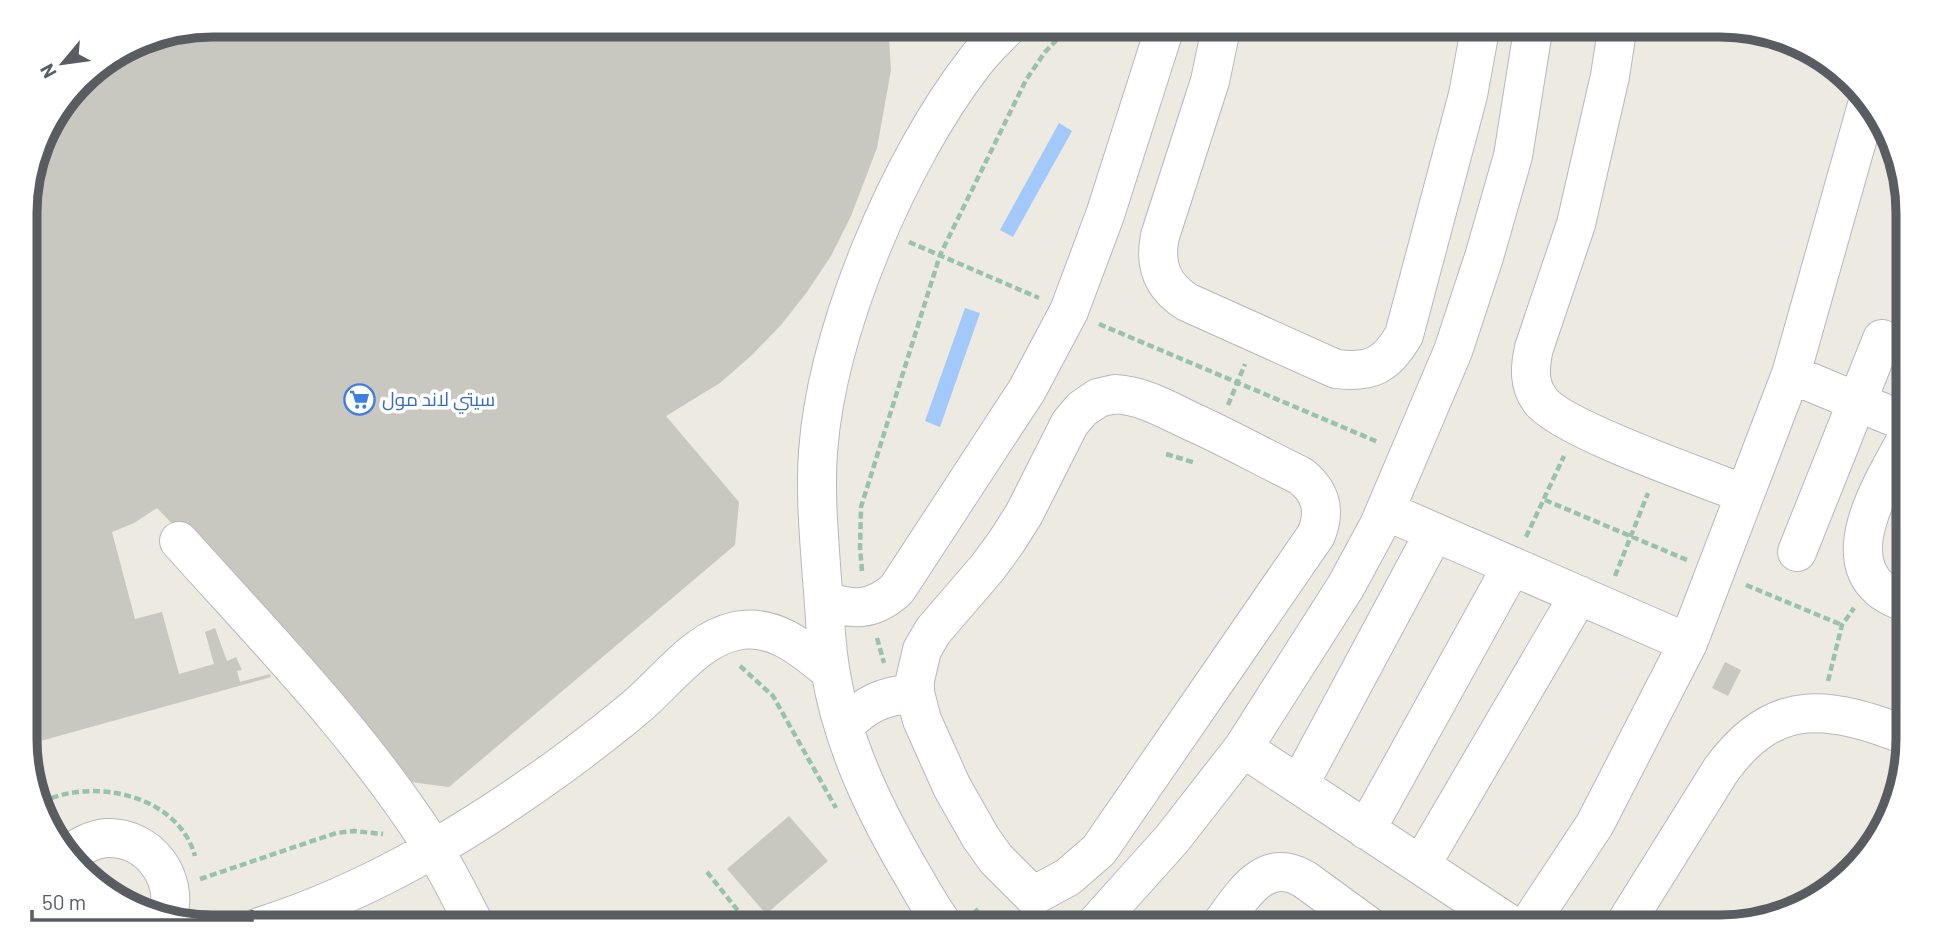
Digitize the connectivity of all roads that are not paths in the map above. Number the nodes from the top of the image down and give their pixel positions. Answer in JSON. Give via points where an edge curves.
{"nodes":[{"id":1,"x":998,"y":37,"type":"edge"},
{"id":2,"x":1162,"y":37,"type":"edge"},
{"id":3,"x":1219,"y":37,"type":"edge"},
{"id":4,"x":1479,"y":37,"type":"edge"},
{"id":5,"x":1532,"y":37,"type":"edge"},
{"id":6,"x":1616,"y":37,"type":"edge"},
{"id":7,"x":1865,"y":113,"type":"edge"},
{"id":8,"x":1882,"y":339,"type":"dead end"},
{"id":9,"x":1791,"y":374,"type":"junction"},
{"id":10,"x":1857,"y":402,"type":"junction"},
{"id":11,"x":1896,"y":418,"type":"edge"},
{"id":12,"x":1896,"y":462,"type":"edge"},
{"id":13,"x":1745,"y":494,"type":"junction"},
{"id":14,"x":1386,"y":511,"type":"junction"},
{"id":15,"x":1434,"y":533,"type":"junction"},
{"id":16,"x":179,"y":541,"type":"dead end"},
{"id":17,"x":1797,"y":552,"type":"dead end"},
{"id":18,"x":1512,"y":566,"type":"junction"},
{"id":19,"x":1896,"y":598,"type":"edge"},
{"id":20,"x":824,"y":599,"type":"junction"},
{"id":21,"x":1591,"y":601,"type":"junction"},
{"id":22,"x":1688,"y":643,"type":"junction"},
{"id":23,"x":830,"y":671,"type":"junction"},
{"id":24,"x":915,"y":693,"type":"junction"},
{"id":25,"x":844,"y":726,"type":"junction"},
{"id":26,"x":1896,"y":731,"type":"edge"},
{"id":27,"x":1242,"y":748,"type":"junction"},
{"id":28,"x":1299,"y":785,"type":"junction"},
{"id":29,"x":1366,"y":830,"type":"junction"},
{"id":30,"x":76,"y":850,"type":"edge"},
{"id":31,"x":434,"y":850,"type":"junction"},
{"id":32,"x":1421,"y":865,"type":"junction"},
{"id":33,"x":1559,"y":881,"type":"junction"},
{"id":34,"x":1033,"y":896,"type":"junction"},
{"id":35,"x":170,"y":910,"type":"edge"},
{"id":36,"x":297,"y":915,"type":"edge"},
{"id":37,"x":469,"y":915,"type":"edge"},
{"id":38,"x":935,"y":915,"type":"edge"},
{"id":39,"x":1069,"y":915,"type":"edge"},
{"id":40,"x":1103,"y":915,"type":"edge"},
{"id":41,"x":1229,"y":915,"type":"edge"},
{"id":42,"x":1354,"y":915,"type":"edge"},
{"id":43,"x":1496,"y":915,"type":"edge"},
{"id":44,"x":1535,"y":915,"type":"edge"},
{"id":45,"x":1566,"y":915,"type":"edge"},
{"id":46,"x":1631,"y":915,"type":"edge"}],
"edges":[{"from":1,"to":20,"type":"lane","via":[[975,62],[907,171],[856,289],[839,342],[818,451],[816,507]]},
{"from":2,"to":20,"type":"lane","via":[[1069,311],[1021,401],[897,589],[869,606],[849,608]]},
{"from":3,"to":4,"type":"lane","via":[[1157,252],[1158,267],[1174,294],[1336,369],[1356,371],[1377,366],[1393,353],[1404,335],[1468,96]]},
{"from":5,"to":14,"type":"lane","via":[[1513,156],[1495,219],[1453,351]]},
{"from":6,"to":13,"type":"lane","via":[[1576,224],[1530,366],[1532,384],[1553,413]]},
{"from":7,"to":9,"type":"lane"},
{"from":8,"to":10,"type":"lane"},
{"from":9,"to":10,"type":"lane"},
{"from":9,"to":13,"type":"lane"},
{"from":10,"to":11,"type":"lane"},
{"from":10,"to":17,"type":"lane"},
{"from":12,"to":19,"type":"lane","via":[[1864,531],[1861,549],[1872,581]]},
{"from":13,"to":22,"type":"lane"},
{"from":14,"to":15,"type":"lane"},
{"from":14,"to":27,"type":"lane","via":[[1346,586]]},
{"from":15,"to":18,"type":"lane"},
{"from":15,"to":28,"type":"lane"},
{"from":16,"to":31,"type":"lane","via":[[342,727]]},
{"from":18,"to":21,"type":"lane"},
{"from":18,"to":29,"type":"lane"},
{"from":20,"to":23,"type":"lane"},
{"from":21,"to":22,"type":"lane"},
{"from":21,"to":32,"type":"lane"},
{"from":22,"to":33,"type":"lane","via":[[1595,824]]},
{"from":23,"to":25,"type":"lane"},
{"from":23,"to":31,"type":"lane","via":[[804,649],[771,633],[736,631],[712,640],[572,757]]},
{"from":24,"to":25,"type":"lane","via":[[874,702]]},
{"from":24,"to":34,"type":"lane","via":[[922,720],[967,816],[996,859]]},
{"from":24,"to":34,"type":"lane","via":[[918,663],[927,640],[1007,541],[1070,423],[1098,398],[1134,395],[1301,476],[1319,496],[1321,523],[1316,535],[1099,850],[1068,877]]},
{"from":25,"to":38,"type":"lane","via":[[878,813]]},
{"from":26,"to":46,"type":"lane","via":[[1820,712],[1770,723],[1736,749]]},
{"from":27,"to":28,"type":"lane"},
{"from":27,"to":40,"type":"lane","via":[[1172,839]]},
{"from":28,"to":29,"type":"lane"},
{"from":29,"to":32,"type":"lane"},
{"from":30,"to":35,"type":"lane","via":[[105,838],[126,840],[145,849],[170,883]]},
{"from":31,"to":36,"type":"lane"},
{"from":31,"to":37,"type":"lane"},
{"from":32,"to":43,"type":"lane"},
{"from":33,"to":44,"type":"lane"},
{"from":33,"to":45,"type":"lane","via":[[1568,894]]},
{"from":34,"to":39,"type":"lane"},
{"from":41,"to":42,"type":"lane","via":[[1261,876],[1283,871],[1304,879]]}]}
